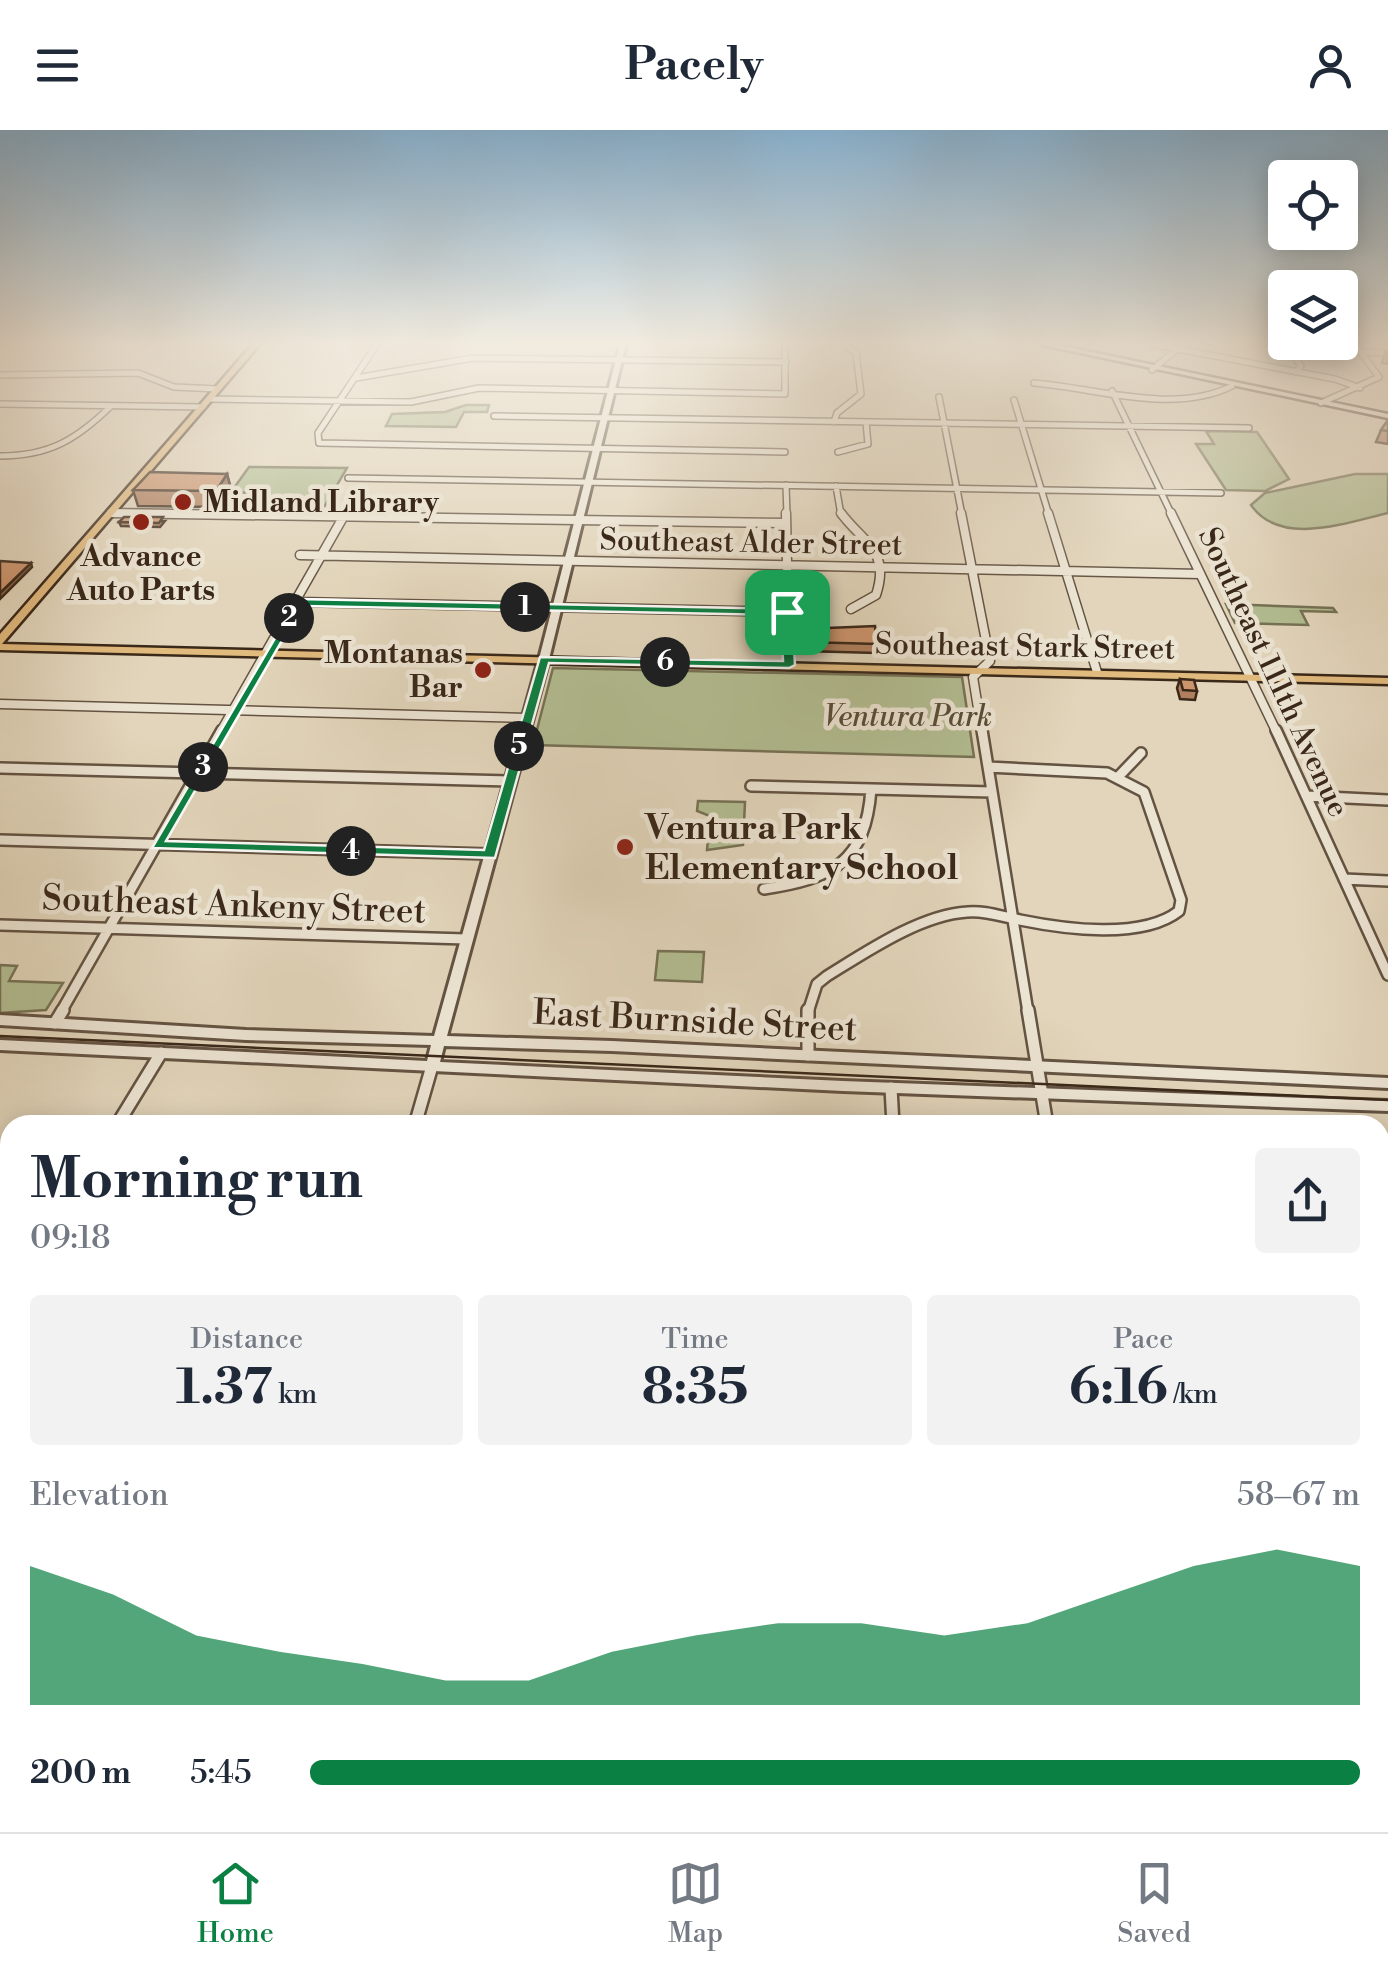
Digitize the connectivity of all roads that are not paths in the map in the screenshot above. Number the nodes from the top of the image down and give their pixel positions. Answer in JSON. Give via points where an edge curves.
{"nodes":[{"id":1,"x":92,"y":423,"type":"edge"},
{"id":2,"x":188,"y":423,"type":"edge"},
{"id":3,"x":325,"y":423,"type":"edge"},
{"id":4,"x":603,"y":423,"type":"edge"},
{"id":5,"x":866,"y":423,"type":"edge"},
{"id":6,"x":944,"y":423,"type":"edge"},
{"id":7,"x":1020,"y":423,"type":"edge"},
{"id":8,"x":1043,"y":423,"type":"edge"},
{"id":9,"x":1128,"y":425,"type":"junction"},
{"id":10,"x":1249,"y":428,"type":"dead end"},
{"id":11,"x":596,"y":449,"type":"junction"},
{"id":12,"x":785,"y":452,"type":"dead end"},
{"id":13,"x":838,"y":452,"type":"dead end"},
{"id":14,"x":0,"y":456,"type":"edge"},
{"id":15,"x":348,"y":478,"type":"dead end"},
{"id":16,"x":589,"y":482,"type":"junction"},
{"id":17,"x":786,"y":485,"type":"junction"},
{"id":18,"x":836,"y":486,"type":"junction"},
{"id":19,"x":957,"y":488,"type":"junction"},
{"id":20,"x":1041,"y":490,"type":"junction"},
{"id":21,"x":1160,"y":492,"type":"junction"},
{"id":22,"x":1220,"y":493,"type":"dead end"},
{"id":23,"x":111,"y":512,"type":"junction"},
{"id":24,"x":345,"y":514,"type":"junction"},
{"id":25,"x":580,"y":519,"type":"junction"},
{"id":26,"x":786,"y":523,"type":"junction"},
{"id":27,"x":300,"y":555,"type":"dead end"},
{"id":28,"x":322,"y":556,"type":"junction"},
{"id":29,"x":569,"y":561,"type":"junction"},
{"id":30,"x":786,"y":565,"type":"junction"},
{"id":31,"x":878,"y":567,"type":"junction"},
{"id":32,"x":972,"y":569,"type":"junction"},
{"id":33,"x":1066,"y":571,"type":"junction"},
{"id":34,"x":1200,"y":574,"type":"junction"},
{"id":35,"x":298,"y":602,"type":"junction"},
{"id":36,"x":557,"y":608,"type":"junction"},
{"id":37,"x":851,"y":609,"type":"dead end"},
{"id":38,"x":787,"y":612,"type":"junction"},
{"id":39,"x":0,"y":644,"type":"edge"},
{"id":40,"x":269,"y":653,"type":"junction"},
{"id":41,"x":544,"y":659,"type":"junction"},
{"id":42,"x":789,"y":665,"type":"junction"},
{"id":43,"x":982,"y":669,"type":"junction"},
{"id":44,"x":1097,"y":672,"type":"junction"},
{"id":45,"x":1250,"y":676,"type":"junction"},
{"id":46,"x":1388,"y":681,"type":"edge"},
{"id":47,"x":0,"y":704,"type":"edge"},
{"id":48,"x":236,"y":710,"type":"junction"},
{"id":49,"x":527,"y":718,"type":"junction"},
{"id":50,"x":1141,"y":752,"type":"dead end"},
{"id":51,"x":988,"y":767,"type":"junction"},
{"id":52,"x":0,"y":768,"type":"edge"},
{"id":53,"x":200,"y":773,"type":"junction"},
{"id":54,"x":1119,"y":776,"type":"junction"},
{"id":55,"x":510,"y":781,"type":"junction"},
{"id":56,"x":751,"y":786,"type":"dead end"},
{"id":57,"x":871,"y":790,"type":"junction"},
{"id":58,"x":992,"y":792,"type":"junction"},
{"id":59,"x":1306,"y":796,"type":"junction"},
{"id":60,"x":1388,"y":800,"type":"edge"},
{"id":61,"x":0,"y":840,"type":"edge"},
{"id":62,"x":157,"y":845,"type":"junction"},
{"id":63,"x":490,"y":854,"type":"junction"},
{"id":64,"x":1344,"y":879,"type":"junction"},
{"id":65,"x":1388,"y":881,"type":"edge"},
{"id":66,"x":764,"y":888,"type":"dead end"},
{"id":67,"x":1013,"y":917,"type":"junction"},
{"id":68,"x":0,"y":925,"type":"edge"},
{"id":69,"x":109,"y":928,"type":"junction"},
{"id":70,"x":466,"y":939,"type":"junction"},
{"id":71,"x":1388,"y":974,"type":"edge"},
{"id":72,"x":0,"y":1020,"type":"edge"},
{"id":73,"x":55,"y":1024,"type":"junction"},
{"id":74,"x":438,"y":1039,"type":"junction"},
{"id":75,"x":0,"y":1044,"type":"edge"},
{"id":76,"x":160,"y":1052,"type":"junction"},
{"id":77,"x":808,"y":1055,"type":"junction"},
{"id":78,"x":432,"y":1066,"type":"junction"},
{"id":79,"x":1038,"y":1066,"type":"junction"},
{"id":80,"x":1388,"y":1084,"type":"edge"},
{"id":81,"x":892,"y":1088,"type":"junction"},
{"id":82,"x":1042,"y":1094,"type":"junction"},
{"id":83,"x":1388,"y":1106,"type":"edge"},
{"id":84,"x":124,"y":1115,"type":"edge"},
{"id":85,"x":418,"y":1115,"type":"edge"},
{"id":86,"x":893,"y":1115,"type":"edge"},
{"id":87,"x":1045,"y":1115,"type":"edge"}],
"edges":[{"from":1,"to":14,"type":"street","via":[[71,444]]},
{"from":2,"to":23,"type":"main road"},
{"from":3,"to":11,"type":"street","via":[[319,443]]},
{"from":4,"to":11,"type":"street"},
{"from":5,"to":13,"type":"street","via":[[868,444]]},
{"from":6,"to":19,"type":"street"},
{"from":7,"to":20,"type":"street"},
{"from":8,"to":9,"type":"street"},
{"from":9,"to":10,"type":"street"},
{"from":9,"to":21,"type":"street","name":"Southeast 111th Avenue"},
{"from":11,"to":12,"type":"street"},
{"from":11,"to":16,"type":"street"},
{"from":15,"to":16,"type":"street"},
{"from":16,"to":17,"type":"street"},
{"from":16,"to":25,"type":"street"},
{"from":17,"to":18,"type":"street"},
{"from":17,"to":26,"type":"street"},
{"from":18,"to":19,"type":"street"},
{"from":18,"to":31,"type":"street","via":[[842,515],[872,540]]},
{"from":19,"to":20,"type":"street"},
{"from":19,"to":32,"type":"street"},
{"from":20,"to":21,"type":"street"},
{"from":20,"to":33,"type":"street"},
{"from":21,"to":22,"type":"street"},
{"from":21,"to":34,"type":"street","name":"Southeast 111th Avenue"},
{"from":23,"to":24,"type":"street"},
{"from":23,"to":39,"type":"main road"},
{"from":24,"to":25,"type":"street"},
{"from":24,"to":28,"type":"street"},
{"from":25,"to":26,"type":"street"},
{"from":25,"to":29,"type":"street"},
{"from":26,"to":30,"type":"street"},
{"from":27,"to":28,"type":"street","name":"Southeast Alder Street"},
{"from":28,"to":29,"type":"street","name":"Southeast Alder Street"},
{"from":28,"to":35,"type":"street"},
{"from":29,"to":30,"type":"street","name":"Southeast Alder Street"},
{"from":29,"to":36,"type":"street"},
{"from":30,"to":31,"type":"street","name":"Southeast Alder Street"},
{"from":30,"to":38,"type":"street"},
{"from":31,"to":32,"type":"street","name":"Southeast Alder Street"},
{"from":31,"to":37,"type":"street","via":[[876,595]]},
{"from":32,"to":33,"type":"street","name":"Southeast Alder Street"},
{"from":32,"to":43,"type":"street","via":[[990,661]]},
{"from":33,"to":34,"type":"street","name":"Southeast Alder Street"},
{"from":33,"to":44,"type":"street"},
{"from":34,"to":45,"type":"street","name":"Southeast 111th Avenue"},
{"from":35,"to":36,"type":"street"},
{"from":35,"to":40,"type":"street"},
{"from":36,"to":38,"type":"street"},
{"from":36,"to":41,"type":"street"},
{"from":38,"to":42,"type":"street"},
{"from":39,"to":40,"type":"main road","name":"Southeast Stark Street"},
{"from":40,"to":41,"type":"main road","name":"Southeast Stark Street"},
{"from":40,"to":48,"type":"street"},
{"from":41,"to":42,"type":"main road","name":"Southeast Stark Street"},
{"from":41,"to":49,"type":"street"},
{"from":42,"to":43,"type":"main road","name":"Southeast Stark Street"},
{"from":43,"to":44,"type":"main road","name":"Southeast Stark Street"},
{"from":43,"to":51,"type":"street","via":[[973,677]]},
{"from":44,"to":45,"type":"main road","name":"Southeast Stark Street"},
{"from":45,"to":46,"type":"main road","name":"Southeast Stark Street"},
{"from":45,"to":59,"type":"street","name":"Southeast 111th Avenue"},
{"from":47,"to":48,"type":"street"},
{"from":48,"to":49,"type":"street"},
{"from":48,"to":53,"type":"street"},
{"from":49,"to":55,"type":"street"},
{"from":50,"to":54,"type":"street"},
{"from":51,"to":54,"type":"street"},
{"from":51,"to":58,"type":"street"},
{"from":52,"to":53,"type":"street"},
{"from":53,"to":55,"type":"street"},
{"from":53,"to":62,"type":"street"},
{"from":54,"to":67,"type":"street","via":[[1148,802],[1180,900],[1175,918],[1145,926]]},
{"from":55,"to":63,"type":"street"},
{"from":56,"to":57,"type":"street"},
{"from":57,"to":58,"type":"street"},
{"from":57,"to":66,"type":"street","via":[[869,827],[850,858],[807,881]]},
{"from":58,"to":67,"type":"street"},
{"from":59,"to":60,"type":"street"},
{"from":59,"to":64,"type":"street","name":"Southeast 111th Avenue"},
{"from":61,"to":62,"type":"street"},
{"from":62,"to":63,"type":"street"},
{"from":62,"to":69,"type":"street"},
{"from":63,"to":70,"type":"street"},
{"from":64,"to":65,"type":"street"},
{"from":64,"to":71,"type":"street","name":"Southeast 111th Avenue"},
{"from":67,"to":77,"type":"street","via":[[946,915],[825,976],[808,1003]]},
{"from":67,"to":79,"type":"street"},
{"from":68,"to":69,"type":"street","name":"Southeast Ankeny Street"},
{"from":69,"to":70,"type":"street","name":"Southeast Ankeny Street"},
{"from":69,"to":73,"type":"street"},
{"from":70,"to":74,"type":"street"},
{"from":72,"to":73,"type":"street","name":"East Burnside Street"},
{"from":73,"to":74,"type":"street","name":"East Burnside Street"},
{"from":74,"to":77,"type":"street","name":"East Burnside Street"},
{"from":74,"to":78,"type":"street"},
{"from":75,"to":76,"type":"street","name":"East Burnside Street"},
{"from":76,"to":78,"type":"street","name":"East Burnside Street"},
{"from":76,"to":84,"type":"street"},
{"from":77,"to":79,"type":"street","name":"East Burnside Street"},
{"from":78,"to":81,"type":"street","name":"East Burnside Street"},
{"from":78,"to":85,"type":"street"},
{"from":79,"to":80,"type":"street","name":"East Burnside Street"},
{"from":79,"to":82,"type":"street"},
{"from":81,"to":82,"type":"street","name":"East Burnside Street"},
{"from":81,"to":86,"type":"street"},
{"from":82,"to":83,"type":"street","name":"East Burnside Street"},
{"from":82,"to":87,"type":"street"}]}
